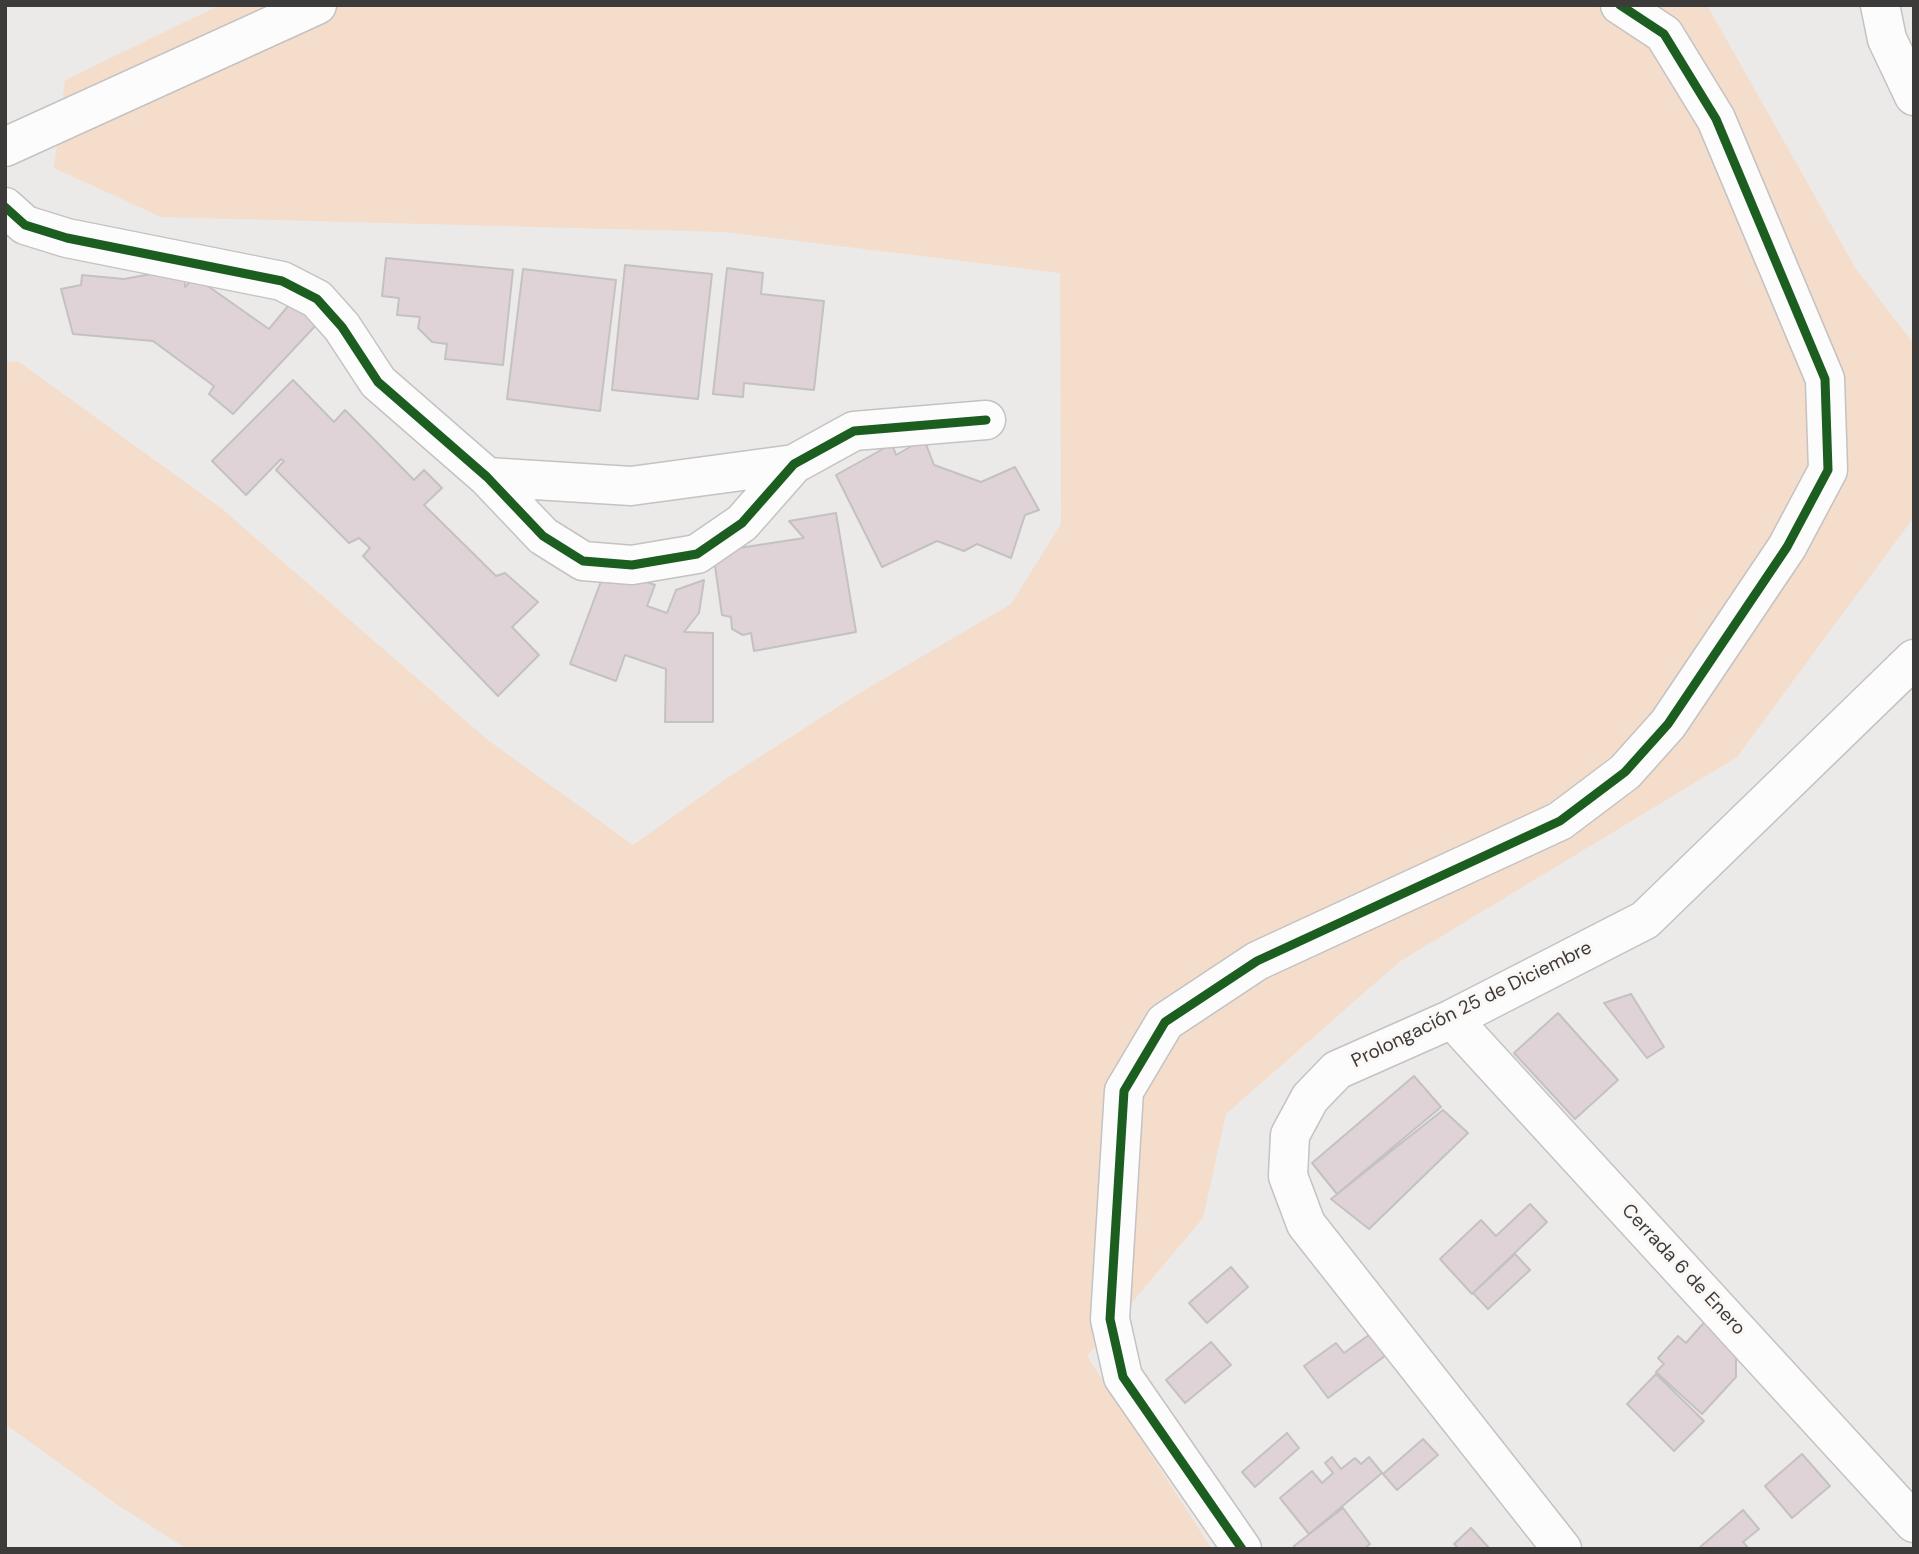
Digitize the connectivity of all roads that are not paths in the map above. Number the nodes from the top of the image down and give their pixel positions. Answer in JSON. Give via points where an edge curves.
{"nodes":[{"id":1,"x":317,"y":5,"type":"edge"},
{"id":2,"x":1620,"y":5,"type":"edge"},
{"id":3,"x":1880,"y":5,"type":"edge"},
{"id":4,"x":1914,"y":96,"type":"edge"},
{"id":5,"x":5,"y":147,"type":"edge"},
{"id":6,"x":5,"y":206,"type":"edge"},
{"id":7,"x":986,"y":420,"type":"dead end"},
{"id":8,"x":794,"y":464,"type":"junction"},
{"id":9,"x":487,"y":477,"type":"junction"},
{"id":10,"x":1914,"y":659,"type":"edge"},
{"id":11,"x":1452,"y":1019,"type":"junction"},
{"id":12,"x":1914,"y":1522,"type":"edge"},
{"id":13,"x":1241,"y":1549,"type":"edge"},
{"id":14,"x":1562,"y":1549,"type":"edge"}],
"edges":[{"from":1,"to":5,"type":"street"},
{"from":2,"to":13,"type":"street","via":[[1664,34],[1716,119],[1825,379],[1828,470],[1787,547],[1676,713],[1625,772],[1560,821],[1257,961],[1165,1022],[1124,1091],[1110,1319],[1123,1377]]},
{"from":3,"to":4,"type":"street","via":[[1887,39]]},
{"from":6,"to":9,"type":"street","via":[[25,225],[67,238],[282,281],[317,299],[342,327],[378,382]]},
{"from":7,"to":8,"type":"street","via":[[854,431]]},
{"from":8,"to":9,"type":"street","via":[[631,486]]},
{"from":8,"to":9,"type":"street","via":[[742,523],[697,554],[632,565],[583,561],[543,536]]},
{"from":10,"to":11,"type":"street","name":"Prolongación 25 de Diciembre","via":[[1645,920]]},
{"from":11,"to":12,"type":"street","name":"Cerrada 6 de Enero"},
{"from":11,"to":14,"type":"street","name":"Prolongación 25 de Diciembre","via":[[1337,1070],[1310,1098],[1290,1135],[1288,1176],[1306,1224]]}]}
